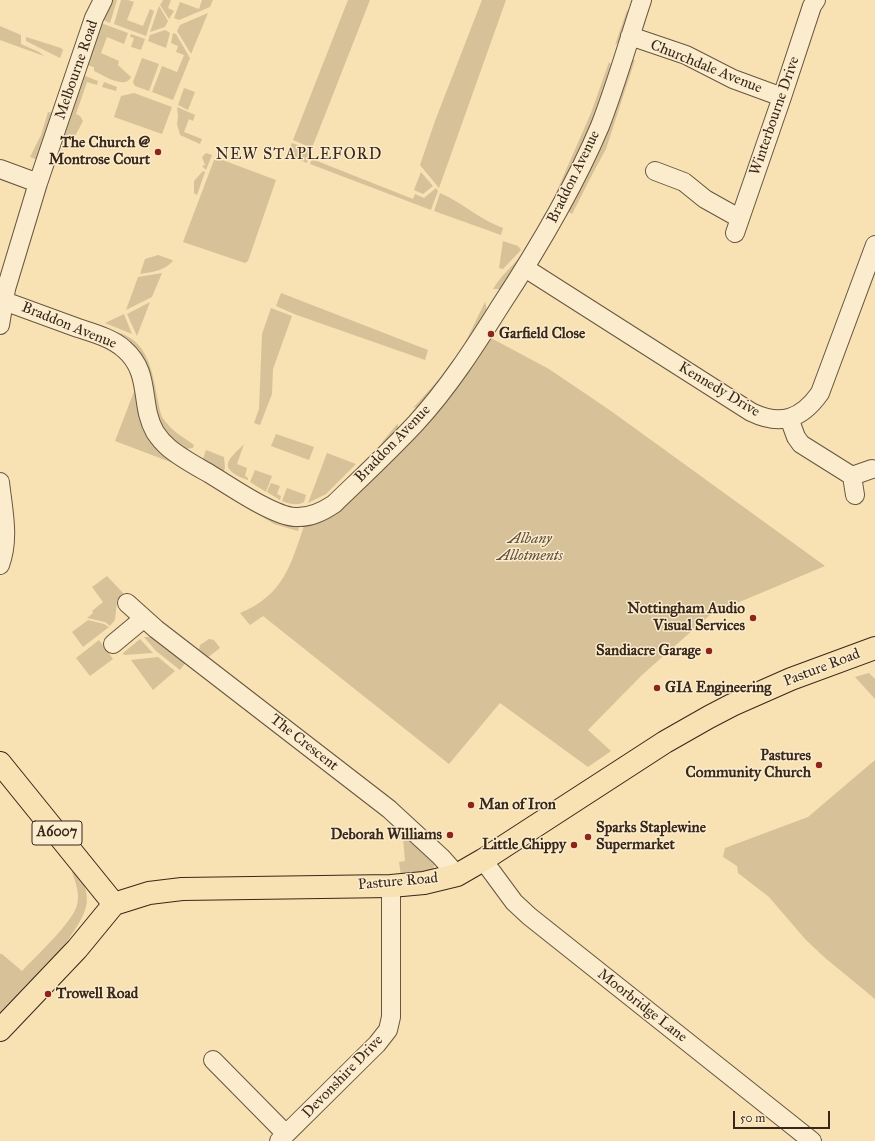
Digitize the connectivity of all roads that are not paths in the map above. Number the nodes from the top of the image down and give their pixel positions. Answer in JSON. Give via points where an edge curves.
{"nodes":[{"id":1,"x":103,"y":0,"type":"edge"},
{"id":2,"x":642,"y":0,"type":"edge"},
{"id":3,"x":816,"y":0,"type":"edge"},
{"id":4,"x":630,"y":36,"type":"junction"},
{"id":5,"x":782,"y":97,"type":"junction"},
{"id":6,"x":0,"y":169,"type":"edge"},
{"id":7,"x":655,"y":171,"type":"dead end"},
{"id":8,"x":38,"y":183,"type":"junction"},
{"id":9,"x":875,"y":245,"type":"edge"},
{"id":10,"x":525,"y":268,"type":"junction"},
{"id":11,"x":4,"y":301,"type":"junction"},
{"id":12,"x":0,"y":324,"type":"edge"},
{"id":13,"x":789,"y":418,"type":"junction"},
{"id":14,"x":872,"y":470,"type":"dead end"},
{"id":15,"x":852,"y":476,"type":"junction"},
{"id":16,"x":0,"y":482,"type":"edge"},
{"id":17,"x":855,"y":495,"type":"dead end"},
{"id":18,"x":0,"y":565,"type":"edge"},
{"id":19,"x":126,"y":603,"type":"dead end"},
{"id":20,"x":143,"y":619,"type":"junction"},
{"id":21,"x":114,"y":644,"type":"dead end"},
{"id":22,"x":875,"y":648,"type":"edge"},
{"id":23,"x":0,"y":763,"type":"edge"},
{"id":24,"x":483,"y":860,"type":"junction"},
{"id":25,"x":457,"y":875,"type":"junction"},
{"id":26,"x":391,"y":886,"type":"junction"},
{"id":27,"x":114,"y":904,"type":"junction"},
{"id":28,"x":0,"y":1030,"type":"edge"},
{"id":29,"x":213,"y":1060,"type":"dead end"},
{"id":30,"x":283,"y":1138,"type":"edge"},
{"id":31,"x":812,"y":1141,"type":"edge"}],
"edges":[{"from":1,"to":8,"type":"street","name":"Melbourne Road","via":[[94,18]]},
{"from":2,"to":4,"type":"street","name":"Braddon Avenue"},
{"from":3,"to":5,"type":"street","name":"Winterbourne Drive"},
{"from":4,"to":5,"type":"street","name":"Churchdale Avenue","via":[[686,55],[733,79]]},
{"from":4,"to":10,"type":"street","name":"Braddon Avenue","via":[[600,125],[579,172]]},
{"from":5,"to":7,"type":"street","name":"Winterbourne Drive","via":[[737,226],[684,182]]},
{"from":6,"to":8,"type":"street"},
{"from":8,"to":11,"type":"street","name":"Melbourne Road"},
{"from":9,"to":13,"type":"street","name":"Kennedy Drive","via":[[820,393],[806,408]]},
{"from":10,"to":11,"type":"street","name":"Braddon Avenue","via":[[473,350],[416,422],[334,504],[319,513],[294,518],[280,514],[234,489],[160,440],[152,426],[137,363],[118,344]]},
{"from":10,"to":13,"type":"street","name":"Kennedy Drive","via":[[751,412],[771,419]]},
{"from":11,"to":12,"type":"street","name":"Melbourne Road"},
{"from":13,"to":15,"type":"street","via":[[801,444]]},
{"from":14,"to":15,"type":"street"},
{"from":15,"to":17,"type":"street"},
{"from":16,"to":18,"type":"street","via":[[6,528]]},
{"from":19,"to":20,"type":"street","name":"The Crescent"},
{"from":20,"to":21,"type":"street"},
{"from":20,"to":25,"type":"street","name":"The Crescent","via":[[389,809]]},
{"from":22,"to":24,"type":"main road","name":"Pasture Road","via":[[791,679],[709,717],[665,742]]},
{"from":23,"to":27,"type":"main road","number":"A6007"},
{"from":24,"to":25,"type":"main road","name":"Pasture Road"},
{"from":24,"to":31,"type":"street","name":"Moorbridge Lane","via":[[514,902],[529,916]]},
{"from":25,"to":26,"type":"main road","name":"Pasture Road","via":[[431,882]]},
{"from":26,"to":27,"type":"main road","name":"Pasture Road","via":[[182,889],[149,893]]},
{"from":26,"to":30,"type":"street","name":"Devonshire Drive","via":[[391,1017],[388,1030]]},
{"from":27,"to":28,"type":"main road","via":[[77,949]]},
{"from":29,"to":30,"type":"street"}]}
